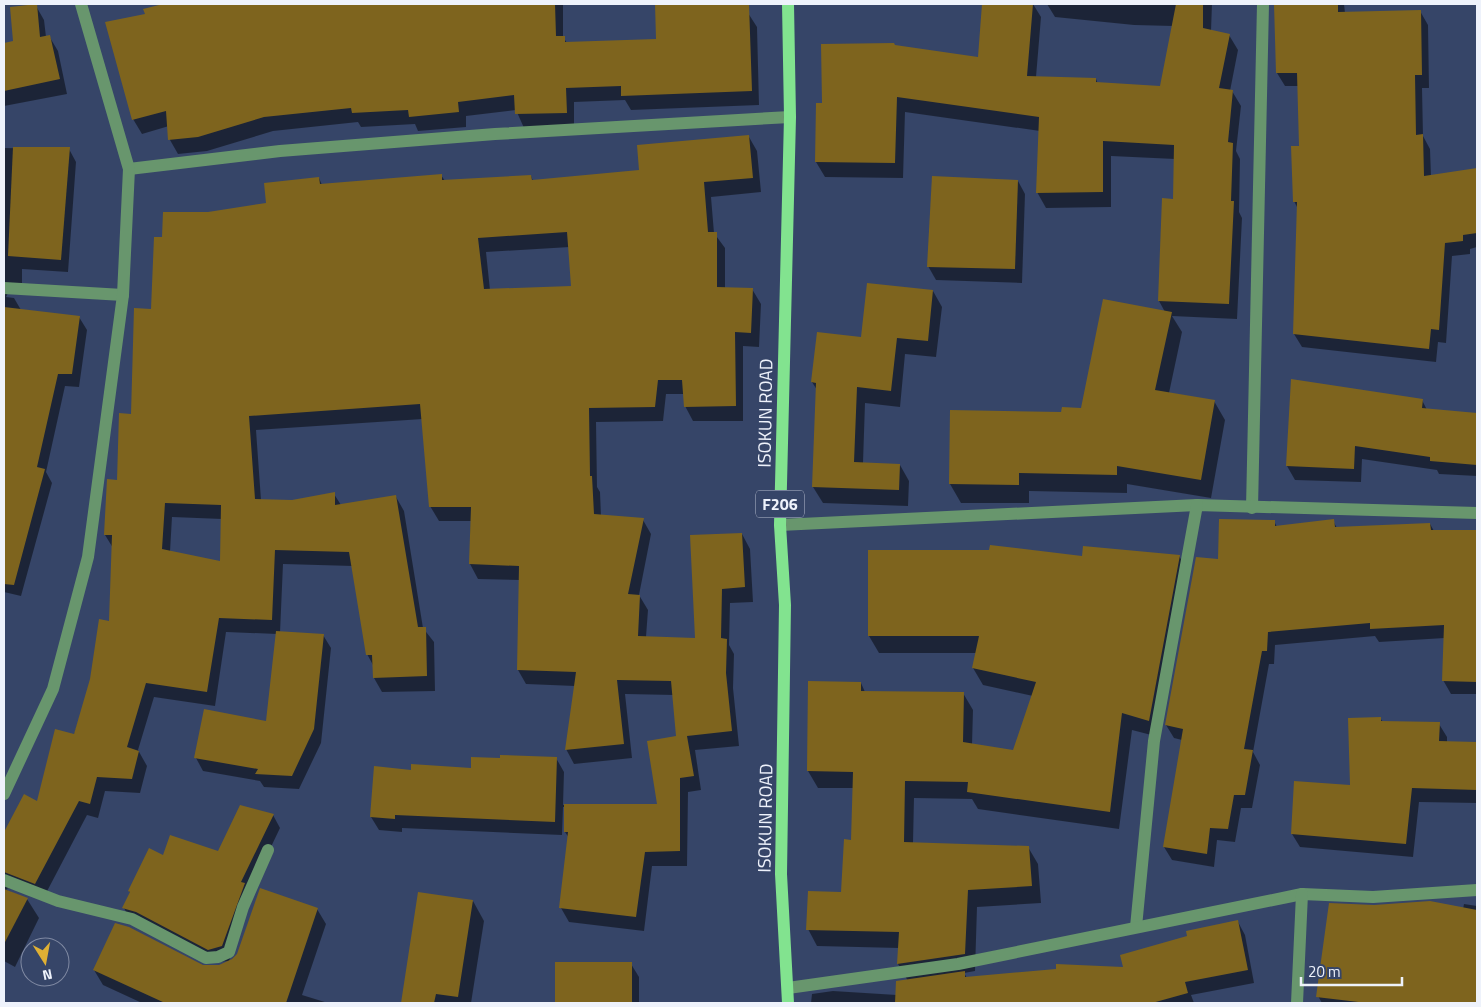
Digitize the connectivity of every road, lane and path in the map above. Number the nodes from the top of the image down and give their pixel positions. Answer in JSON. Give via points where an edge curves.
{"nodes":[{"id":1,"x":81,"y":4,"type":"edge"},
{"id":2,"x":788,"y":4,"type":"edge"},
{"id":3,"x":1263,"y":4,"type":"edge"},
{"id":4,"x":790,"y":117,"type":"junction"},
{"id":5,"x":129,"y":169,"type":"junction"},
{"id":6,"x":4,"y":288,"type":"edge"},
{"id":7,"x":123,"y":295,"type":"junction"},
{"id":8,"x":1197,"y":505,"type":"junction"},
{"id":9,"x":1252,"y":508,"type":"junction"},
{"id":10,"x":1477,"y":513,"type":"edge"},
{"id":11,"x":780,"y":525,"type":"junction"},
{"id":12,"x":4,"y":794,"type":"edge"},
{"id":13,"x":268,"y":850,"type":"dead end"},
{"id":14,"x":4,"y":880,"type":"edge"},
{"id":15,"x":1477,"y":890,"type":"edge"},
{"id":16,"x":1302,"y":894,"type":"junction"},
{"id":17,"x":1136,"y":927,"type":"junction"},
{"id":18,"x":788,"y":988,"type":"junction"},
{"id":19,"x":788,"y":1003,"type":"edge"},
{"id":20,"x":1296,"y":1003,"type":"edge"}],
"edges":[{"from":1,"to":5,"type":"street"},
{"from":2,"to":4,"type":"main road","name":"ISOKUN ROAD","number":"F206"},
{"from":3,"to":9,"type":"street"},
{"from":4,"to":5,"type":"street","via":[[495,134],[280,151]]},
{"from":4,"to":11,"type":"main road","name":"ISOKUN ROAD","number":"F206"},
{"from":5,"to":7,"type":"street"},
{"from":6,"to":7,"type":"street"},
{"from":7,"to":12,"type":"street","via":[[88,558],[53,689]]},
{"from":8,"to":9,"type":"street"},
{"from":8,"to":11,"type":"street"},
{"from":8,"to":17,"type":"street","via":[[1154,740]]},
{"from":9,"to":10,"type":"street"},
{"from":11,"to":18,"type":"main road","name":"ISOKUN ROAD","number":"F206","via":[[785,605],[782,874]]},
{"from":13,"to":14,"type":"street","via":[[243,907],[229,952],[218,957],[206,958],[132,919],[58,901]]},
{"from":15,"to":16,"type":"street","via":[[1373,897]]},
{"from":16,"to":17,"type":"street"},
{"from":16,"to":20,"type":"street"},
{"from":17,"to":18,"type":"street","via":[[958,964]]},
{"from":18,"to":19,"type":"main road","name":"ISOKUN ROAD","number":"F206"}]}
